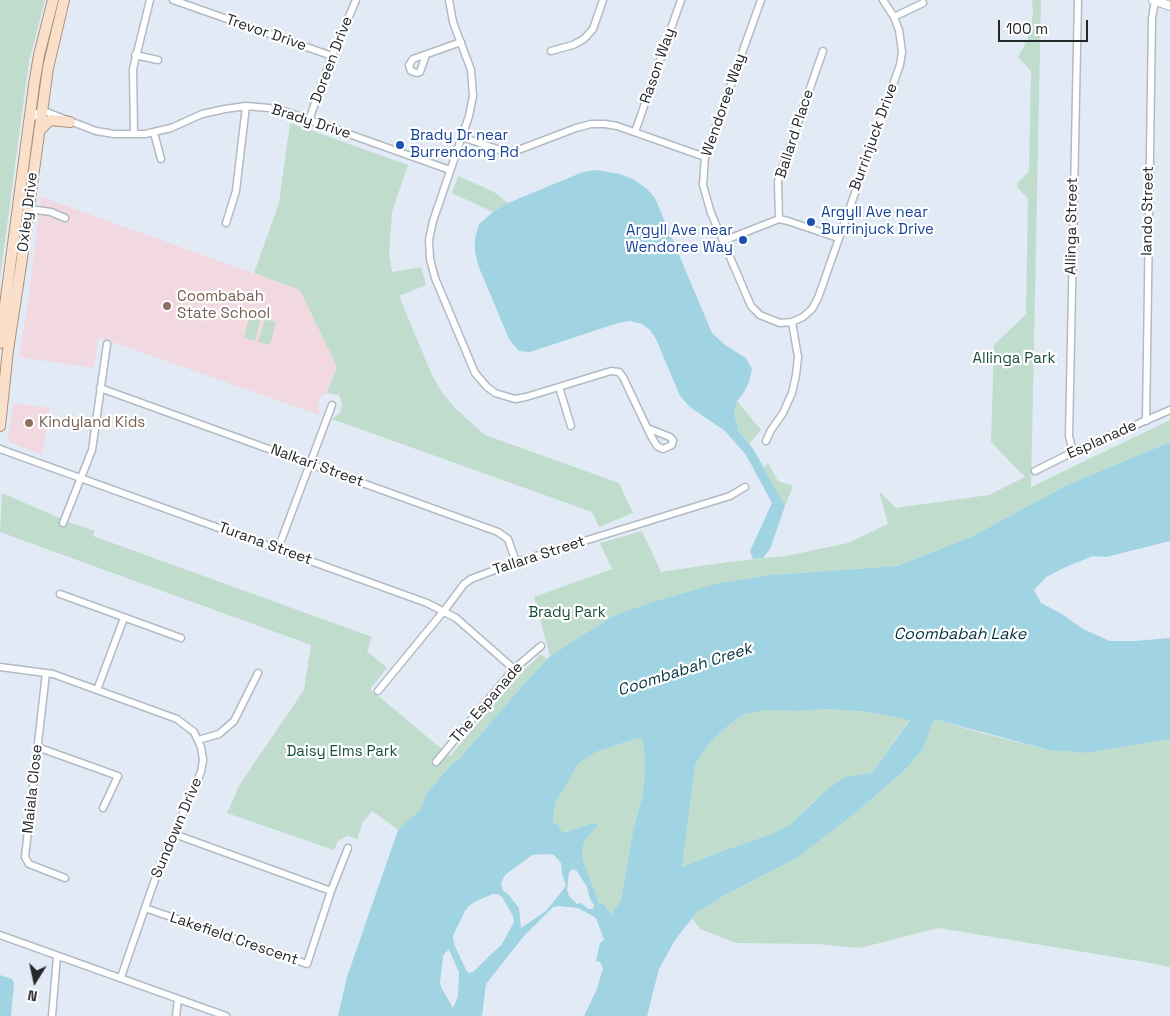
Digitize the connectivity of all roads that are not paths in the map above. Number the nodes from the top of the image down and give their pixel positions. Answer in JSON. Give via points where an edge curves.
{"nodes":[{"id":1,"x":53,"y":0,"type":"edge"},
{"id":2,"x":64,"y":0,"type":"edge"},
{"id":3,"x":150,"y":0,"type":"edge"},
{"id":4,"x":173,"y":0,"type":"edge"},
{"id":5,"x":356,"y":0,"type":"edge"},
{"id":6,"x":449,"y":0,"type":"edge"},
{"id":7,"x":603,"y":0,"type":"edge"},
{"id":8,"x":681,"y":0,"type":"edge"},
{"id":9,"x":761,"y":0,"type":"edge"},
{"id":10,"x":883,"y":0,"type":"edge"},
{"id":11,"x":1078,"y":0,"type":"edge"},
{"id":12,"x":1154,"y":0,"type":"edge"},
{"id":13,"x":924,"y":2,"type":"dead end"},
{"id":14,"x":1170,"y":6,"type":"edge"},
{"id":15,"x":894,"y":17,"type":"junction"},
{"id":16,"x":56,"y":32,"type":"junction"},
{"id":17,"x":461,"y":42,"type":"junction"},
{"id":18,"x":551,"y":51,"type":"dead end"},
{"id":19,"x":823,"y":51,"type":"dead end"},
{"id":20,"x":135,"y":55,"type":"junction"},
{"id":21,"x":426,"y":55,"type":"dead end"},
{"id":22,"x":332,"y":56,"type":"junction"},
{"id":23,"x":158,"y":60,"type":"dead end"},
{"id":24,"x":33,"y":92,"type":"junction"},
{"id":25,"x":246,"y":106,"type":"junction"},
{"id":26,"x":42,"y":110,"type":"junction"},
{"id":27,"x":309,"y":120,"type":"junction"},
{"id":28,"x":29,"y":121,"type":"junction"},
{"id":29,"x":70,"y":122,"type":"junction"},
{"id":30,"x":39,"y":131,"type":"junction"},
{"id":31,"x":635,"y":132,"type":"junction"},
{"id":32,"x":154,"y":133,"type":"junction"},
{"id":33,"x":134,"y":134,"type":"junction"},
{"id":34,"x":462,"y":137,"type":"junction"},
{"id":35,"x":705,"y":157,"type":"junction"},
{"id":36,"x":161,"y":159,"type":"dead end"},
{"id":37,"x":450,"y":170,"type":"junction"},
{"id":38,"x":29,"y":208,"type":"junction"},
{"id":39,"x":65,"y":218,"type":"dead end"},
{"id":40,"x":780,"y":219,"type":"junction"},
{"id":41,"x":226,"y":223,"type":"dead end"},
{"id":42,"x":838,"y":238,"type":"junction"},
{"id":43,"x":723,"y":241,"type":"junction"},
{"id":44,"x":792,"y":322,"type":"junction"},
{"id":45,"x":0,"y":343,"type":"edge"},
{"id":46,"x":107,"y":344,"type":"dead end"},
{"id":47,"x":559,"y":387,"type":"junction"},
{"id":48,"x":100,"y":388,"type":"junction"},
{"id":49,"x":332,"y":405,"type":"dead end"},
{"id":50,"x":1170,"y":410,"type":"edge"},
{"id":51,"x":1146,"y":421,"type":"junction"},
{"id":52,"x":0,"y":426,"type":"edge"},
{"id":53,"x":571,"y":426,"type":"dead end"},
{"id":54,"x":647,"y":428,"type":"dead end"},
{"id":55,"x":766,"y":441,"type":"dead end"},
{"id":56,"x":0,"y":449,"type":"edge"},
{"id":57,"x":1073,"y":452,"type":"junction"},
{"id":58,"x":309,"y":463,"type":"junction"},
{"id":59,"x":1035,"y":471,"type":"dead end"},
{"id":60,"x":81,"y":478,"type":"junction"},
{"id":61,"x":745,"y":487,"type":"dead end"},
{"id":62,"x":63,"y":523,"type":"dead end"},
{"id":63,"x":278,"y":549,"type":"junction"},
{"id":64,"x":516,"y":562,"type":"junction"},
{"id":65,"x":60,"y":594,"type":"dead end"},
{"id":66,"x":443,"y":611,"type":"junction"},
{"id":67,"x":124,"y":618,"type":"junction"},
{"id":68,"x":181,"y":638,"type":"dead end"},
{"id":69,"x":541,"y":646,"type":"dead end"},
{"id":70,"x":0,"y":667,"type":"edge"},
{"id":71,"x":514,"y":669,"type":"junction"},
{"id":72,"x":46,"y":673,"type":"junction"},
{"id":73,"x":258,"y":673,"type":"dead end"},
{"id":74,"x":97,"y":690,"type":"junction"},
{"id":75,"x":378,"y":691,"type":"dead end"},
{"id":76,"x":198,"y":740,"type":"junction"},
{"id":77,"x":37,"y":747,"type":"junction"},
{"id":78,"x":436,"y":762,"type":"dead end"},
{"id":79,"x":103,"y":808,"type":"dead end"},
{"id":80,"x":174,"y":834,"type":"junction"},
{"id":81,"x":348,"y":848,"type":"dead end"},
{"id":82,"x":66,"y":878,"type":"dead end"},
{"id":83,"x":331,"y":891,"type":"junction"},
{"id":84,"x":145,"y":908,"type":"junction"},
{"id":85,"x":0,"y":935,"type":"edge"},
{"id":86,"x":57,"y":956,"type":"junction"},
{"id":87,"x":121,"y":977,"type":"junction"},
{"id":88,"x":178,"y":999,"type":"junction"},
{"id":89,"x":52,"y":1016,"type":"edge"},
{"id":90,"x":176,"y":1016,"type":"edge"},
{"id":91,"x":226,"y":1016,"type":"edge"}],
"edges":[{"from":1,"to":24,"type":"main road","name":"Oxley Drive"},
{"from":2,"to":16,"type":"main road","name":"Oxley Drive"},
{"from":3,"to":20,"type":"street"},
{"from":4,"to":22,"type":"street","name":"Trevor Drive"},
{"from":5,"to":22,"type":"street","name":"Doreen Drive"},
{"from":6,"to":17,"type":"street"},
{"from":7,"to":18,"type":"street","via":[[593,30],[584,39]]},
{"from":8,"to":31,"type":"street","name":"Rason Way"},
{"from":9,"to":35,"type":"street","name":"Wendoree Way"},
{"from":10,"to":15,"type":"street","name":"Burrinjuck Drive"},
{"from":11,"to":57,"type":"street","name":"Allinga Street","via":[[1069,436]]},
{"from":12,"to":14,"type":"street"},
{"from":12,"to":51,"type":"street","name":"Iando Street"},
{"from":13,"to":15,"type":"street"},
{"from":15,"to":42,"type":"street","name":"Burrinjuck Drive","via":[[901,38],[901,59]]},
{"from":16,"to":24,"type":"main road","via":[[48,48],[39,93],[37,96]]},
{"from":16,"to":26,"type":"main road","name":"Oxley Drive"},
{"from":17,"to":21,"type":"street"},
{"from":17,"to":34,"type":"street","via":[[474,87]]},
{"from":19,"to":40,"type":"street","name":"Ballard Place","via":[[780,174]]},
{"from":20,"to":23,"type":"street"},
{"from":20,"to":33,"type":"street","via":[[132,80]]},
{"from":22,"to":27,"type":"street","name":"Doreen Drive"},
{"from":24,"to":28,"type":"main road","name":"Oxley Drive"},
{"from":25,"to":27,"type":"street","name":"Brady Drive","via":[[276,109]]},
{"from":25,"to":32,"type":"street","name":"Brady Drive","via":[[212,111]]},
{"from":25,"to":41,"type":"street","via":[[236,191]]},
{"from":26,"to":28,"type":"street"},
{"from":26,"to":29,"type":"street","name":"Brady Drive"},
{"from":26,"to":30,"type":"main road","name":"Oxley Drive"},
{"from":27,"to":37,"type":"street","name":"Brady Drive"},
{"from":28,"to":45,"type":"main road","name":"Oxley Drive"},
{"from":29,"to":30,"type":"main road","via":[[51,120]]},
{"from":29,"to":33,"type":"street","name":"Brady Drive","via":[[104,133]]},
{"from":30,"to":38,"type":"main road","name":"Oxley Drive"},
{"from":31,"to":34,"type":"street","via":[[605,124],[583,126],[508,152]]},
{"from":31,"to":35,"type":"street"},
{"from":32,"to":33,"type":"street","name":"Brady Drive"},
{"from":32,"to":36,"type":"street"},
{"from":34,"to":37,"type":"street"},
{"from":35,"to":43,"type":"street","name":"Wendoree Way","via":[[704,193]]},
{"from":37,"to":47,"type":"street","via":[[432,221],[430,259],[475,373],[495,393],[515,399]]},
{"from":38,"to":39,"type":"street"},
{"from":38,"to":52,"type":"main road","name":"Oxley Drive"},
{"from":40,"to":42,"type":"street"},
{"from":40,"to":43,"type":"street"},
{"from":42,"to":44,"type":"street","name":"Burrinjuck Drive","via":[[812,310]]},
{"from":43,"to":44,"type":"street","name":"Wendoree Way","via":[[751,306],[769,320]]},
{"from":44,"to":55,"type":"street","via":[[798,356],[796,375],[792,393]]},
{"from":46,"to":48,"type":"street"},
{"from":47,"to":53,"type":"street"},
{"from":47,"to":54,"type":"street","via":[[611,371],[619,372]]},
{"from":48,"to":58,"type":"street","name":"Nalkari Street"},
{"from":48,"to":60,"type":"street","via":[[92,450]]},
{"from":49,"to":58,"type":"street"},
{"from":50,"to":51,"type":"street","name":"Esplanade"},
{"from":51,"to":57,"type":"street","name":"Esplanade"},
{"from":56,"to":60,"type":"street","name":"Turana Street"},
{"from":57,"to":59,"type":"street","name":"Esplanade"},
{"from":58,"to":63,"type":"street"},
{"from":58,"to":64,"type":"street","name":"Nalkari Street","via":[[498,532],[508,540]]},
{"from":60,"to":62,"type":"street"},
{"from":60,"to":63,"type":"street","name":"Turana Street"},
{"from":61,"to":64,"type":"street","name":"Tallara Street","via":[[730,496]]},
{"from":63,"to":66,"type":"street","name":"Turana Street"},
{"from":64,"to":66,"type":"street","name":"Tallara Street","via":[[464,584]]},
{"from":65,"to":67,"type":"street"},
{"from":66,"to":71,"type":"street","name":"Turana Street","via":[[456,618]]},
{"from":66,"to":75,"type":"street","name":"Tallara Street"},
{"from":67,"to":68,"type":"street"},
{"from":67,"to":74,"type":"street"},
{"from":69,"to":71,"type":"street","name":"The Espanade"},
{"from":70,"to":72,"type":"street"},
{"from":71,"to":78,"type":"street","name":"The Espanade"},
{"from":72,"to":74,"type":"street"},
{"from":72,"to":77,"type":"street","name":"Maiala Close"},
{"from":73,"to":76,"type":"street","via":[[234,721],[219,734]]},
{"from":74,"to":76,"type":"street","via":[[176,718],[194,732]]},
{"from":76,"to":80,"type":"street","name":"Sundown Drive","via":[[203,760],[201,772]]},
{"from":77,"to":79,"type":"street","via":[[118,776]]},
{"from":77,"to":82,"type":"street","name":"Maiala Close","via":[[25,856],[29,864]]},
{"from":80,"to":83,"type":"street"},
{"from":80,"to":84,"type":"street","name":"Sundown Drive"},
{"from":81,"to":83,"type":"street","name":"Lakefield Crescent"},
{"from":83,"to":84,"type":"street","name":"Lakefield Crescent","via":[[307,964]]},
{"from":84,"to":87,"type":"street","name":"Sundown Drive"},
{"from":85,"to":86,"type":"street"},
{"from":86,"to":87,"type":"street"},
{"from":86,"to":89,"type":"street"},
{"from":87,"to":88,"type":"street"},
{"from":88,"to":90,"type":"street"},
{"from":88,"to":91,"type":"street"}]}
